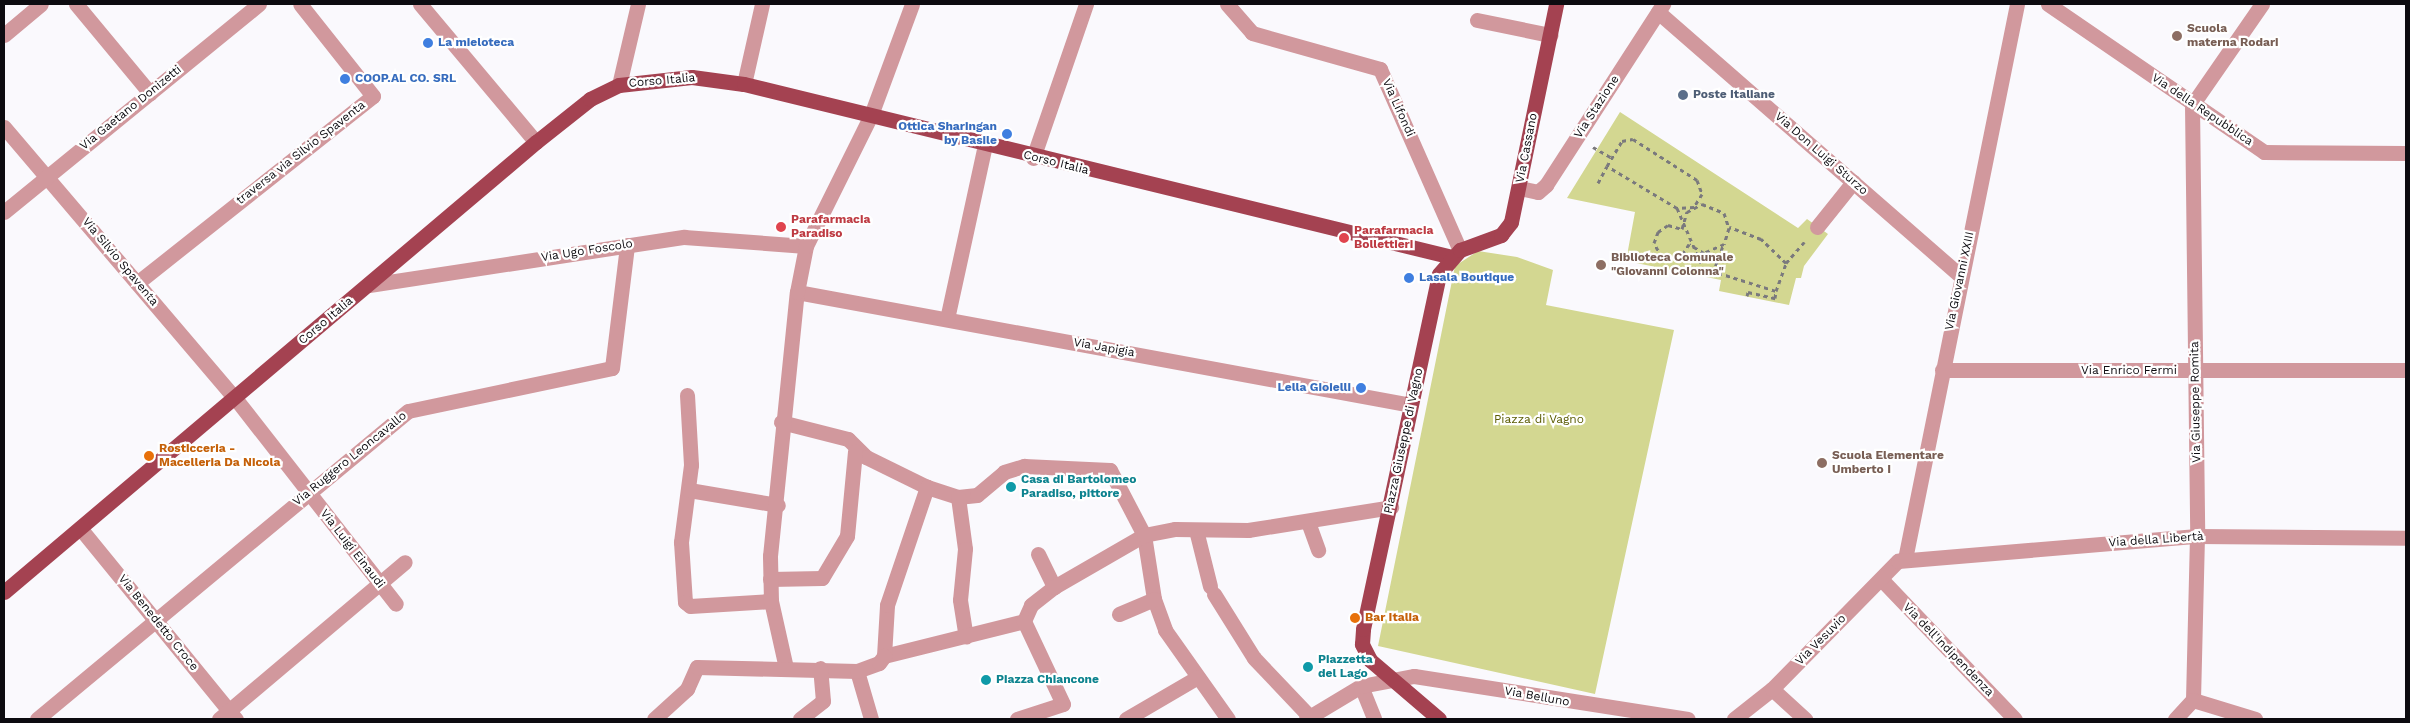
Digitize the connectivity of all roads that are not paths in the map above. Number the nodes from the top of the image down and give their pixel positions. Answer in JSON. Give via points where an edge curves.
{"nodes":[{"id":1,"x":41,"y":4,"type":"edge"},
{"id":2,"x":76,"y":4,"type":"edge"},
{"id":3,"x":259,"y":4,"type":"edge"},
{"id":4,"x":300,"y":4,"type":"edge"},
{"id":5,"x":420,"y":4,"type":"edge"},
{"id":6,"x":638,"y":4,"type":"edge"},
{"id":7,"x":762,"y":4,"type":"edge"},
{"id":8,"x":912,"y":4,"type":"edge"},
{"id":9,"x":1086,"y":4,"type":"edge"},
{"id":10,"x":1227,"y":4,"type":"edge"},
{"id":11,"x":1556,"y":4,"type":"edge"},
{"id":12,"x":2017,"y":4,"type":"edge"},
{"id":13,"x":2048,"y":4,"type":"edge"},
{"id":14,"x":2262,"y":4,"type":"edge"},
{"id":15,"x":1661,"y":8,"type":"edge"},
{"id":16,"x":1477,"y":20,"type":"dead end"},
{"id":17,"x":1550,"y":35,"type":"junction"},
{"id":18,"x":4,"y":36,"type":"edge"},
{"id":19,"x":744,"y":84,"type":"junction"},
{"id":20,"x":620,"y":85,"type":"junction"},
{"id":21,"x":150,"y":93,"type":"junction"},
{"id":22,"x":2192,"y":105,"type":"junction"},
{"id":23,"x":871,"y":115,"type":"junction"},
{"id":24,"x":4,"y":127,"type":"edge"},
{"id":25,"x":536,"y":142,"type":"junction"},
{"id":26,"x":985,"y":145,"type":"junction"},
{"id":27,"x":2406,"y":153,"type":"edge"},
{"id":28,"x":1033,"y":158,"type":"junction"},
{"id":29,"x":47,"y":177,"type":"junction"},
{"id":30,"x":1853,"y":182,"type":"junction"},
{"id":31,"x":1519,"y":188,"type":"junction"},
{"id":32,"x":4,"y":212,"type":"edge"},
{"id":33,"x":1817,"y":227,"type":"road end"},
{"id":34,"x":627,"y":245,"type":"junction"},
{"id":35,"x":806,"y":246,"type":"junction"},
{"id":36,"x":1456,"y":253,"type":"junction"},
{"id":37,"x":1961,"y":276,"type":"junction"},
{"id":38,"x":137,"y":283,"type":"junction"},
{"id":39,"x":368,"y":285,"type":"junction"},
{"id":40,"x":797,"y":292,"type":"junction"},
{"id":41,"x":947,"y":319,"type":"junction"},
{"id":42,"x":1942,"y":370,"type":"junction"},
{"id":43,"x":2406,"y":370,"type":"edge"},
{"id":44,"x":2195,"y":371,"type":"junction"},
{"id":45,"x":687,"y":394,"type":"dead end"},
{"id":46,"x":235,"y":398,"type":"junction"},
{"id":47,"x":1411,"y":404,"type":"junction"},
{"id":48,"x":781,"y":422,"type":"junction"},
{"id":49,"x":855,"y":450,"type":"junction"},
{"id":50,"x":926,"y":487,"type":"junction"},
{"id":51,"x":689,"y":490,"type":"junction"},
{"id":52,"x":309,"y":493,"type":"junction"},
{"id":53,"x":958,"y":496,"type":"junction"},
{"id":54,"x":778,"y":505,"type":"junction"},
{"id":55,"x":1391,"y":506,"type":"junction"},
{"id":56,"x":1308,"y":522,"type":"junction"},
{"id":57,"x":80,"y":528,"type":"junction"},
{"id":58,"x":1196,"y":530,"type":"junction"},
{"id":59,"x":1144,"y":535,"type":"junction"},
{"id":60,"x":2197,"y":536,"type":"junction"},
{"id":61,"x":2406,"y":538,"type":"edge"},
{"id":62,"x":1318,"y":550,"type":"dead end"},
{"id":63,"x":1038,"y":554,"type":"dead end"},
{"id":64,"x":1906,"y":560,"type":"junction"},
{"id":65,"x":405,"y":562,"type":"dead end"},
{"id":66,"x":770,"y":579,"type":"junction"},
{"id":67,"x":1882,"y":580,"type":"junction"},
{"id":68,"x":379,"y":583,"type":"junction"},
{"id":69,"x":1054,"y":587,"type":"junction"},
{"id":70,"x":4,"y":592,"type":"edge"},
{"id":71,"x":1154,"y":598,"type":"junction"},
{"id":72,"x":771,"y":601,"type":"junction"},
{"id":73,"x":396,"y":604,"type":"dead end"},
{"id":74,"x":1119,"y":614,"type":"dead end"},
{"id":75,"x":156,"y":620,"type":"junction"},
{"id":76,"x":1024,"y":621,"type":"junction"},
{"id":77,"x":966,"y":637,"type":"junction"},
{"id":78,"x":884,"y":656,"type":"junction"},
{"id":79,"x":786,"y":668,"type":"junction"},
{"id":80,"x":820,"y":668,"type":"junction"},
{"id":81,"x":857,"y":671,"type":"junction"},
{"id":82,"x":1198,"y":678,"type":"junction"},
{"id":83,"x":1386,"y":678,"type":"junction"},
{"id":84,"x":1361,"y":686,"type":"junction"},
{"id":85,"x":1772,"y":689,"type":"junction"},
{"id":86,"x":2193,"y":700,"type":"junction"},
{"id":87,"x":228,"y":716,"type":"edge"},
{"id":88,"x":1308,"y":718,"type":"edge"},
{"id":89,"x":37,"y":719,"type":"edge"},
{"id":90,"x":654,"y":719,"type":"edge"},
{"id":91,"x":800,"y":719,"type":"edge"},
{"id":92,"x":872,"y":719,"type":"edge"},
{"id":93,"x":1017,"y":719,"type":"edge"},
{"id":94,"x":1128,"y":719,"type":"edge"},
{"id":95,"x":1228,"y":719,"type":"edge"},
{"id":96,"x":1374,"y":719,"type":"edge"},
{"id":97,"x":1438,"y":719,"type":"edge"},
{"id":98,"x":1688,"y":719,"type":"edge"},
{"id":99,"x":1734,"y":719,"type":"edge"},
{"id":100,"x":1805,"y":719,"type":"edge"},
{"id":101,"x":2015,"y":719,"type":"edge"},
{"id":102,"x":2175,"y":719,"type":"edge"},
{"id":103,"x":2255,"y":719,"type":"edge"}],
"edges":[{"from":1,"to":18,"type":"street"},
{"from":2,"to":21,"type":"street"},
{"from":3,"to":21,"type":"street","name":"Via Gaetano Donizetti"},
{"from":4,"to":38,"type":"street","name":"traversa via Silvio Spaventa","via":[[373,96]]},
{"from":5,"to":25,"type":"street"},
{"from":6,"to":20,"type":"street"},
{"from":7,"to":19,"type":"street"},
{"from":8,"to":23,"type":"street"},
{"from":9,"to":28,"type":"street"},
{"from":10,"to":36,"type":"street","name":"Via Lifondi","via":[[1252,34],[1380,69]]},
{"from":11,"to":17,"type":"main road","name":"Via Cassano"},
{"from":12,"to":37,"type":"street","name":"Via Giovanni XXIII"},
{"from":13,"to":22,"type":"street","name":"Via della Repubblica"},
{"from":14,"to":22,"type":"street"},
{"from":15,"to":30,"type":"street","name":"Via Don Luigi Sturzo"},
{"from":15,"to":31,"type":"street","name":"Via Stazione","via":[[1546,185],[1538,192]]},
{"from":16,"to":17,"type":"street"},
{"from":17,"to":31,"type":"main road","name":"Via Cassano"},
{"from":19,"to":20,"type":"main road","name":"Corso Italia","via":[[692,77]]},
{"from":19,"to":23,"type":"main road","name":"Corso Italia"},
{"from":20,"to":25,"type":"main road","name":"Corso Italia","via":[[590,99]]},
{"from":21,"to":29,"type":"street","name":"Via Gaetano Donizetti"},
{"from":22,"to":27,"type":"street","name":"Via della Repubblica","via":[[2264,152]]},
{"from":22,"to":44,"type":"street","name":"Via Giuseppe Romita"},
{"from":23,"to":26,"type":"main road","name":"Corso Italia"},
{"from":23,"to":35,"type":"street"},
{"from":24,"to":29,"type":"street","name":"Via Silvio Spaventa"},
{"from":25,"to":39,"type":"main road","name":"Corso Italia"},
{"from":26,"to":28,"type":"main road","name":"Corso Italia"},
{"from":26,"to":41,"type":"street"},
{"from":28,"to":36,"type":"main road","name":"Corso Italia"},
{"from":29,"to":32,"type":"street","name":"Via Gaetano Donizetti"},
{"from":29,"to":38,"type":"street","name":"Via Silvio Spaventa"},
{"from":30,"to":33,"type":"street"},
{"from":30,"to":37,"type":"street","name":"Via Don Luigi Sturzo"},
{"from":31,"to":36,"type":"main road","name":"Via Cassano","via":[[1508,229]]},
{"from":34,"to":35,"type":"street","name":"Via Ugo Foscolo","via":[[684,236]]},
{"from":34,"to":39,"type":"street","name":"Via Ugo Foscolo"},
{"from":34,"to":52,"type":"street","name":"Via Ruggero Leoncavallo","via":[[612,368],[408,411]]},
{"from":35,"to":40,"type":"street"},
{"from":36,"to":47,"type":"main road","name":"Piazza Giuseppe di Vagno","via":[[1439,274]]},
{"from":37,"to":42,"type":"street","name":"Via Giovanni XXIII"},
{"from":38,"to":46,"type":"street","name":"Via Silvio Spaventa"},
{"from":39,"to":46,"type":"main road","name":"Corso Italia"},
{"from":40,"to":41,"type":"street","name":"Via Japigia"},
{"from":40,"to":48,"type":"street"},
{"from":41,"to":47,"type":"street","name":"Via Japigia"},
{"from":42,"to":44,"type":"street","name":"Via Enrico Fermi"},
{"from":42,"to":64,"type":"street","name":"Via Giovanni XXIII"},
{"from":43,"to":44,"type":"street","name":"Via Enrico Fermi"},
{"from":44,"to":60,"type":"street","name":"Via Giuseppe Romita"},
{"from":45,"to":51,"type":"street"},
{"from":46,"to":52,"type":"street","name":"Via Luigi Einaudi"},
{"from":46,"to":57,"type":"main road","name":"Corso Italia"},
{"from":47,"to":55,"type":"main road","name":"Piazza Giuseppe di Vagno"},
{"from":48,"to":49,"type":"street","via":[[848,439]]},
{"from":48,"to":54,"type":"street"},
{"from":49,"to":50,"type":"street"},
{"from":49,"to":66,"type":"street","via":[[847,536],[822,578]]},
{"from":50,"to":53,"type":"street"},
{"from":50,"to":78,"type":"street","via":[[887,606]]},
{"from":51,"to":54,"type":"street"},
{"from":51,"to":72,"type":"street","via":[[682,542],[687,605]]},
{"from":52,"to":68,"type":"street","name":"Via Luigi Einaudi"},
{"from":52,"to":75,"type":"street","name":"Via Ruggero Leoncavallo"},
{"from":53,"to":59,"type":"street","via":[[977,495],[1004,472],[1024,466],[1110,470]]},
{"from":53,"to":77,"type":"street","via":[[965,549],[960,600]]},
{"from":54,"to":66,"type":"street"},
{"from":55,"to":56,"type":"street"},
{"from":55,"to":83,"type":"main road","name":"Piazza Giuseppe di Vagno","via":[[1362,644]]},
{"from":56,"to":58,"type":"street","via":[[1248,530]]},
{"from":56,"to":62,"type":"street"},
{"from":57,"to":70,"type":"main road","name":"Corso Italia"},
{"from":57,"to":75,"type":"street","name":"Via Benedetto Croce"},
{"from":58,"to":59,"type":"street"},
{"from":58,"to":88,"type":"street","via":[[1212,590],[1254,658]]},
{"from":59,"to":69,"type":"street"},
{"from":59,"to":71,"type":"street"},
{"from":60,"to":61,"type":"street","name":"Via della Libertà"},
{"from":60,"to":64,"type":"street","name":"Via della Libertà"},
{"from":60,"to":86,"type":"street","name":"Via Giuseppe Romita"},
{"from":63,"to":69,"type":"street"},
{"from":64,"to":67,"type":"street","name":"Via Vesuvio","via":[[1898,561]]},
{"from":65,"to":68,"type":"street"},
{"from":66,"to":72,"type":"street"},
{"from":67,"to":85,"type":"street","name":"Via Vesuvio"},
{"from":67,"to":101,"type":"street","name":"Via dell'Indipendenza"},
{"from":68,"to":73,"type":"street","name":"Via Luigi Einaudi"},
{"from":68,"to":87,"type":"street"},
{"from":69,"to":76,"type":"street","via":[[1031,606]]},
{"from":71,"to":74,"type":"street"},
{"from":71,"to":82,"type":"street","via":[[1165,630]]},
{"from":72,"to":79,"type":"street"},
{"from":75,"to":87,"type":"street","name":"Via Benedetto Croce"},
{"from":75,"to":89,"type":"street","name":"Via Ruggero Leoncavallo"},
{"from":76,"to":77,"type":"street"},
{"from":76,"to":93,"type":"street","via":[[1063,704]]},
{"from":77,"to":78,"type":"street"},
{"from":78,"to":81,"type":"street","via":[[879,663]]},
{"from":79,"to":80,"type":"street"},
{"from":79,"to":90,"type":"street","via":[[697,667],[687,689]]},
{"from":80,"to":81,"type":"street"},
{"from":80,"to":91,"type":"street","via":[[823,701]]},
{"from":81,"to":92,"type":"street"},
{"from":82,"to":94,"type":"street"},
{"from":82,"to":95,"type":"street"},
{"from":83,"to":84,"type":"street","name":"Via Belluno"},
{"from":83,"to":97,"type":"main road"},
{"from":83,"to":98,"type":"street","name":"Via Belluno","via":[[1440,680]]},
{"from":84,"to":88,"type":"street","name":"Via Belluno"},
{"from":84,"to":96,"type":"street"},
{"from":85,"to":99,"type":"street","name":"Via Vesuvio"},
{"from":85,"to":100,"type":"street"},
{"from":86,"to":102,"type":"street"},
{"from":86,"to":103,"type":"street"}]}
